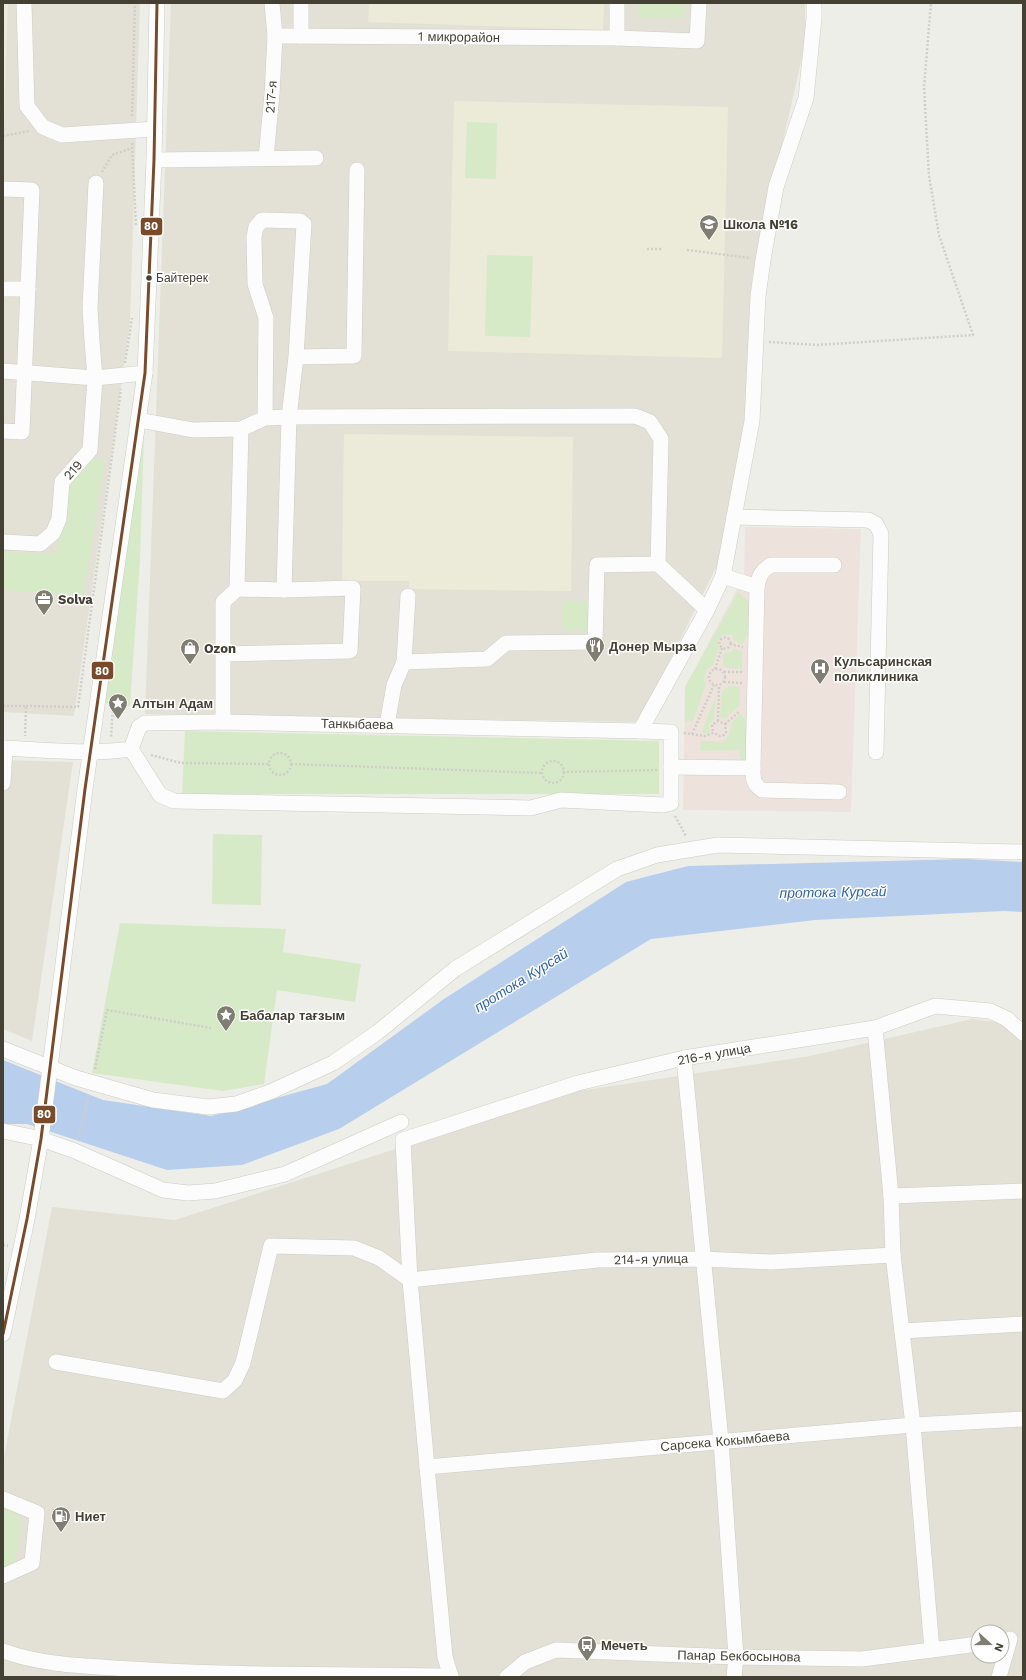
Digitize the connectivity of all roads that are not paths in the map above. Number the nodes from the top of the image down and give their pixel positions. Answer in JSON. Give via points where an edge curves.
{"nodes":[{"id":1,"x":24,"y":3,"type":"edge"},
{"id":2,"x":157,"y":3,"type":"edge"},
{"id":3,"x":272,"y":3,"type":"edge"},
{"id":4,"x":301,"y":3,"type":"edge"},
{"id":5,"x":617,"y":3,"type":"edge"},
{"id":6,"x":699,"y":3,"type":"edge"},
{"id":7,"x":814,"y":3,"type":"edge"},
{"id":8,"x":275,"y":36,"type":"junction"},
{"id":9,"x":301,"y":36,"type":"junction"},
{"id":10,"x":617,"y":38,"type":"junction"},
{"id":11,"x":155,"y":129,"type":"junction"},
{"id":12,"x":266,"y":158,"type":"junction"},
{"id":13,"x":316,"y":158,"type":"dead end"},
{"id":14,"x":154,"y":160,"type":"junction"},
{"id":15,"x":357,"y":170,"type":"dead end"},
{"id":16,"x":96,"y":183,"type":"road end"},
{"id":17,"x":3,"y":189,"type":"edge"},
{"id":18,"x":3,"y":288,"type":"edge"},
{"id":19,"x":28,"y":289,"type":"junction"},
{"id":20,"x":296,"y":357,"type":"junction"},
{"id":21,"x":3,"y":371,"type":"edge"},
{"id":22,"x":25,"y":372,"type":"junction"},
{"id":23,"x":145,"y":373,"type":"junction"},
{"id":24,"x":95,"y":378,"type":"junction"},
{"id":25,"x":289,"y":417,"type":"junction"},
{"id":26,"x":265,"y":418,"type":"junction"},
{"id":27,"x":139,"y":420,"type":"junction"},
{"id":28,"x":241,"y":429,"type":"junction"},
{"id":29,"x":3,"y":431,"type":"edge"},
{"id":30,"x":734,"y":517,"type":"junction"},
{"id":31,"x":3,"y":542,"type":"edge"},
{"id":32,"x":658,"y":564,"type":"junction"},
{"id":33,"x":834,"y":566,"type":"dead end"},
{"id":34,"x":723,"y":576,"type":"junction"},
{"id":35,"x":757,"y":587,"type":"junction"},
{"id":36,"x":237,"y":590,"type":"junction"},
{"id":37,"x":284,"y":590,"type":"junction"},
{"id":38,"x":408,"y":596,"type":"dead end"},
{"id":39,"x":707,"y":610,"type":"junction"},
{"id":40,"x":222,"y":654,"type":"junction"},
{"id":41,"x":404,"y":662,"type":"junction"},
{"id":42,"x":223,"y":722,"type":"junction"},
{"id":43,"x":387,"y":725,"type":"junction"},
{"id":44,"x":640,"y":731,"type":"junction"},
{"id":45,"x":4,"y":748,"type":"edge"},
{"id":46,"x":131,"y":749,"type":"junction"},
{"id":47,"x":90,"y":752,"type":"junction"},
{"id":48,"x":876,"y":752,"type":"dead end"},
{"id":49,"x":671,"y":767,"type":"junction"},
{"id":50,"x":753,"y":768,"type":"junction"},
{"id":51,"x":3,"y":783,"type":"edge"},
{"id":52,"x":839,"y":792,"type":"dead end"},
{"id":53,"x":1023,"y":852,"type":"edge"},
{"id":54,"x":875,"y":1028,"type":"junction"},
{"id":55,"x":1023,"y":1033,"type":"edge"},
{"id":56,"x":3,"y":1048,"type":"edge"},
{"id":57,"x":684,"y":1058,"type":"junction"},
{"id":58,"x":51,"y":1068,"type":"junction"},
{"id":59,"x":401,"y":1122,"type":"dead end"},
{"id":60,"x":3,"y":1131,"type":"edge"},
{"id":61,"x":36,"y":1138,"type":"junction"},
{"id":62,"x":1023,"y":1191,"type":"edge"},
{"id":63,"x":891,"y":1196,"type":"junction"},
{"id":64,"x":893,"y":1255,"type":"junction"},
{"id":65,"x":703,"y":1259,"type":"junction"},
{"id":66,"x":410,"y":1280,"type":"junction"},
{"id":67,"x":1023,"y":1324,"type":"edge"},
{"id":68,"x":902,"y":1331,"type":"junction"},
{"id":69,"x":3,"y":1334,"type":"edge"},
{"id":70,"x":56,"y":1362,"type":"dead end"},
{"id":71,"x":1023,"y":1419,"type":"edge"},
{"id":72,"x":913,"y":1426,"type":"junction"},
{"id":73,"x":721,"y":1441,"type":"junction"},
{"id":74,"x":426,"y":1467,"type":"junction"},
{"id":75,"x":3,"y":1499,"type":"edge"},
{"id":76,"x":3,"y":1576,"type":"edge"},
{"id":77,"x":1012,"y":1639,"type":"edge"},
{"id":78,"x":970,"y":1645,"type":"edge"},
{"id":79,"x":932,"y":1650,"type":"junction"},
{"id":80,"x":3,"y":1651,"type":"edge"},
{"id":81,"x":736,"y":1657,"type":"junction"},
{"id":82,"x":451,"y":1676,"type":"edge"},
{"id":83,"x":507,"y":1677,"type":"edge"},
{"id":84,"x":734,"y":1677,"type":"edge"},
{"id":85,"x":999,"y":1677,"type":"edge"}],
"edges":[{"from":1,"to":11,"type":"street","via":[[27,106],[43,127],[62,135]]},
{"from":2,"to":11,"type":"street"},
{"from":3,"to":8,"type":"street","name":"217-я"},
{"from":4,"to":9,"type":"street"},
{"from":5,"to":10,"type":"street"},
{"from":6,"to":10,"type":"street","name":"1 микрорайон","via":[[697,41]]},
{"from":7,"to":30,"type":"street","via":[[806,98],[776,187],[763,260],[758,296],[752,421]]},
{"from":8,"to":9,"type":"street","name":"1 микрорайон"},
{"from":8,"to":12,"type":"street","name":"217-я"},
{"from":9,"to":10,"type":"street","name":"1 микрорайон"},
{"from":11,"to":14,"type":"street"},
{"from":12,"to":13,"type":"street"},
{"from":12,"to":14,"type":"street"},
{"from":14,"to":23,"type":"street"},
{"from":15,"to":20,"type":"street","via":[[354,356]]},
{"from":16,"to":24,"type":"street","name":"219","via":[[90,308]]},
{"from":17,"to":19,"type":"street","via":[[32,190]]},
{"from":18,"to":19,"type":"street"},
{"from":19,"to":22,"type":"street"},
{"from":20,"to":25,"type":"street"},
{"from":20,"to":26,"type":"street","via":[[304,224],[300,221],[262,220],[256,226],[254,237],[255,284],[266,318]]},
{"from":21,"to":22,"type":"street"},
{"from":22,"to":24,"type":"street"},
{"from":22,"to":29,"type":"street","via":[[22,432]]},
{"from":23,"to":24,"type":"street"},
{"from":23,"to":27,"type":"street"},
{"from":24,"to":31,"type":"street","name":"219","via":[[90,450],[62,482],[60,519],[53,534],[40,544]]},
{"from":25,"to":26,"type":"street"},
{"from":25,"to":32,"type":"street","via":[[635,416],[650,422],[661,438]]},
{"from":25,"to":37,"type":"street"},
{"from":26,"to":28,"type":"street"},
{"from":27,"to":28,"type":"street","via":[[193,430]]},
{"from":27,"to":47,"type":"street"},
{"from":28,"to":36,"type":"street"},
{"from":30,"to":34,"type":"street"},
{"from":30,"to":48,"type":"street","via":[[868,520],[876,524],[881,534]]},
{"from":32,"to":39,"type":"street"},
{"from":32,"to":41,"type":"street","via":[[597,565],[595,642],[506,643],[487,660]]},
{"from":33,"to":35,"type":"street","via":[[771,565],[759,576]]},
{"from":34,"to":35,"type":"street"},
{"from":34,"to":39,"type":"street"},
{"from":35,"to":50,"type":"street"},
{"from":36,"to":37,"type":"street"},
{"from":36,"to":40,"type":"street","via":[[223,602]]},
{"from":37,"to":40,"type":"street","via":[[353,588],[350,651]]},
{"from":38,"to":41,"type":"street"},
{"from":39,"to":44,"type":"street"},
{"from":40,"to":42,"type":"street"},
{"from":41,"to":43,"type":"street","via":[[394,685]]},
{"from":42,"to":43,"type":"street","name":"Танкыбаева"},
{"from":42,"to":46,"type":"street","name":"Танкыбаева","via":[[145,723],[139,727]]},
{"from":43,"to":44,"type":"street","name":"Танкыбаева"},
{"from":44,"to":49,"type":"street","name":"Танкыбаева","via":[[671,732]]},
{"from":45,"to":47,"type":"street"},
{"from":45,"to":51,"type":"street"},
{"from":46,"to":47,"type":"street"},
{"from":46,"to":49,"type":"street","via":[[160,795],[174,801],[531,808],[561,800],[663,805],[671,803]]},
{"from":47,"to":58,"type":"street"},
{"from":49,"to":50,"type":"street"},
{"from":50,"to":52,"type":"street","via":[[753,780],[762,790]]},
{"from":53,"to":58,"type":"street","via":[[718,845],[657,855],[617,869],[455,969],[378,1032],[333,1063],[270,1092],[236,1104],[208,1107],[153,1100],[92,1084]]},
{"from":54,"to":55,"type":"street","name":"216-я улица","via":[[935,1006],[990,1011],[1007,1019]]},
{"from":54,"to":57,"type":"street","name":"216-я улица"},
{"from":54,"to":63,"type":"street"},
{"from":56,"to":58,"type":"street"},
{"from":57,"to":65,"type":"street"},
{"from":57,"to":66,"type":"street","name":"216-я улица","via":[[578,1083],[403,1140]]},
{"from":58,"to":61,"type":"street"},
{"from":59,"to":61,"type":"street","via":[[286,1174],[215,1190],[188,1193],[163,1190],[74,1151]]},
{"from":60,"to":61,"type":"street"},
{"from":61,"to":69,"type":"street","via":[[27,1218]]},
{"from":62,"to":63,"type":"street"},
{"from":63,"to":64,"type":"street"},
{"from":64,"to":65,"type":"street","name":"214-я улица","via":[[771,1262]]},
{"from":64,"to":68,"type":"street"},
{"from":65,"to":66,"type":"street","name":"214-я улица","via":[[596,1260]]},
{"from":65,"to":73,"type":"street"},
{"from":66,"to":70,"type":"street","via":[[379,1258],[354,1248],[271,1246],[243,1363],[235,1380],[223,1391]]},
{"from":66,"to":74,"type":"street"},
{"from":67,"to":68,"type":"street"},
{"from":68,"to":72,"type":"street"},
{"from":71,"to":72,"type":"street","name":"Сарсека Кокымбаева"},
{"from":72,"to":73,"type":"street","name":"Сарсека Кокымбаева"},
{"from":72,"to":79,"type":"street"},
{"from":73,"to":74,"type":"street","name":"Сарсека Кокымбаева"},
{"from":73,"to":81,"type":"street"},
{"from":74,"to":82,"type":"street","via":[[446,1657]]},
{"from":75,"to":76,"type":"street","via":[[37,1513],[32,1563]]},
{"from":77,"to":85,"type":"street"},
{"from":78,"to":79,"type":"street","name":"Панар Бекбосынова"},
{"from":79,"to":81,"type":"street","name":"Панар Бекбосынова","via":[[862,1659]]},
{"from":80,"to":82,"type":"street","via":[[49,1663],[187,1672]]},
{"from":81,"to":83,"type":"street","name":"Панар Бекбосынова","via":[[556,1650],[525,1662]]},
{"from":81,"to":84,"type":"street"}]}
